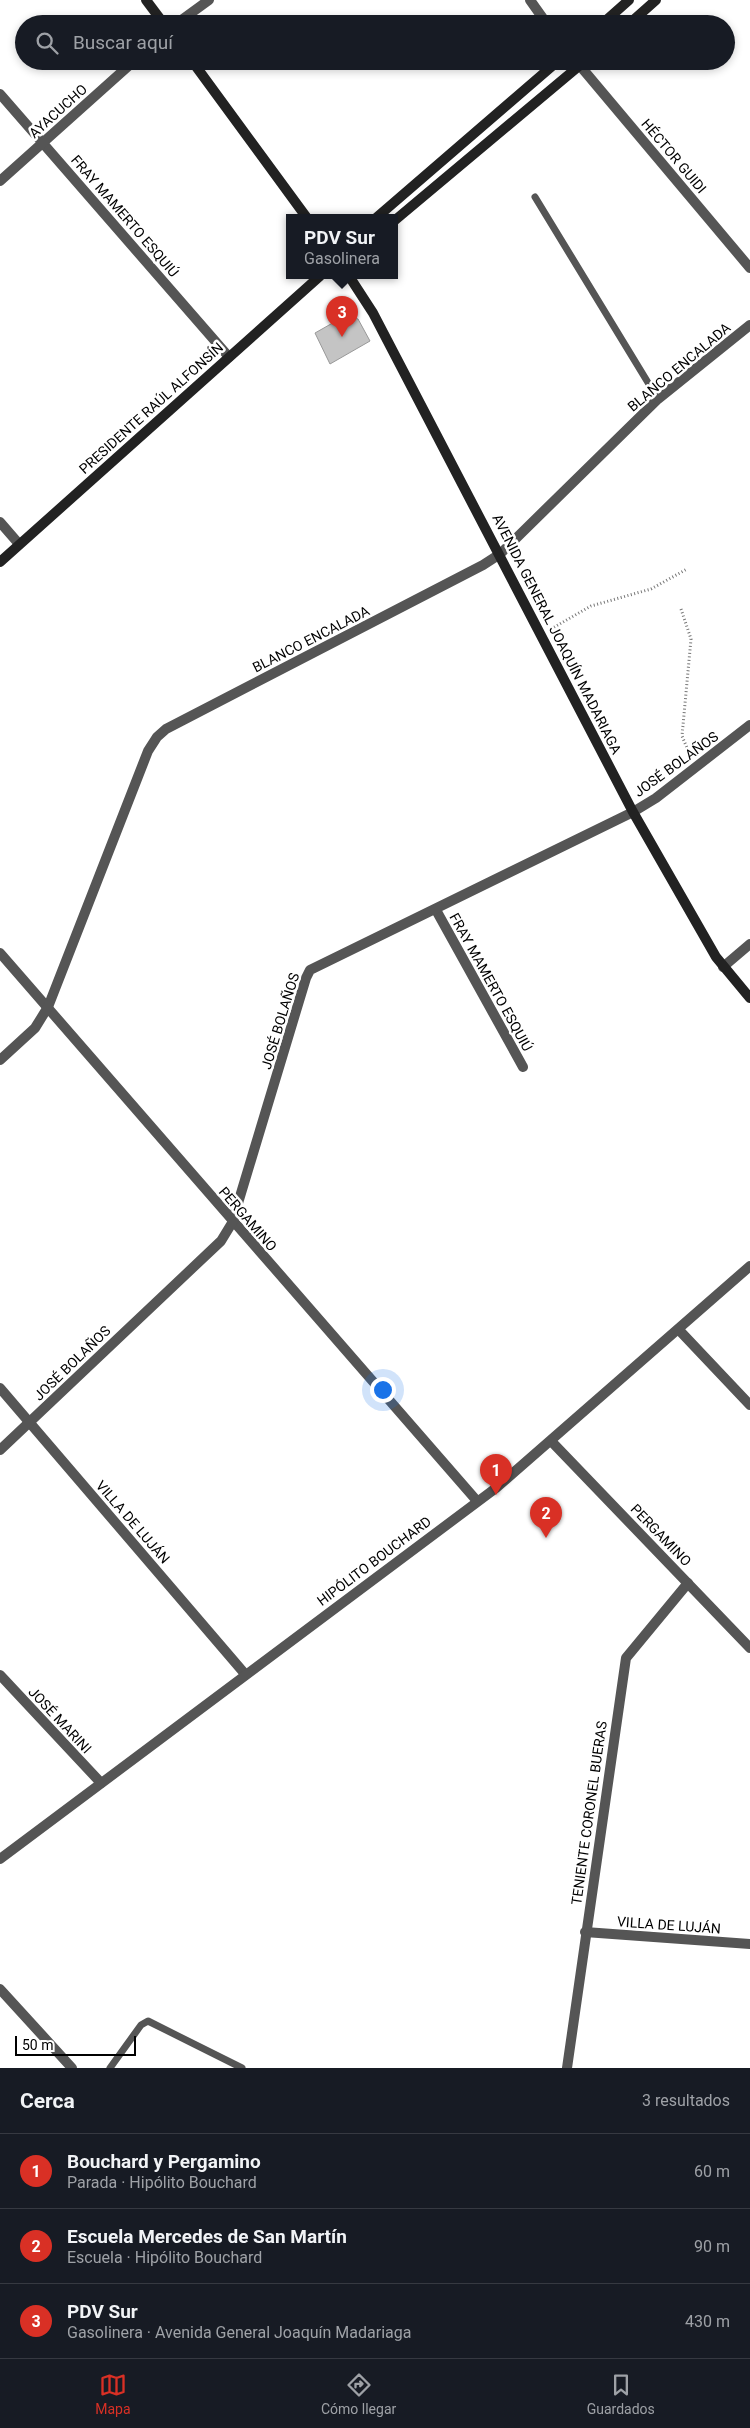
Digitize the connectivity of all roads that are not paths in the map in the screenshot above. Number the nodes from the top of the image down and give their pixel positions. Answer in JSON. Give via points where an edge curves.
{"nodes":[{"id":1,"x":146,"y":0,"type":"edge"},
{"id":2,"x":209,"y":0,"type":"edge"},
{"id":3,"x":530,"y":0,"type":"edge"},
{"id":4,"x":629,"y":0,"type":"edge"},
{"id":5,"x":656,"y":0,"type":"edge"},
{"id":6,"x":157,"y":15,"type":"edge"},
{"id":7,"x":188,"y":15,"type":"edge"},
{"id":8,"x":541,"y":15,"type":"edge"},
{"id":9,"x":612,"y":15,"type":"edge"},
{"id":10,"x":639,"y":15,"type":"edge"},
{"id":11,"x":124,"y":70,"type":"edge"},
{"id":12,"x":199,"y":70,"type":"edge"},
{"id":13,"x":548,"y":70,"type":"edge"},
{"id":14,"x":572,"y":70,"type":"edge"},
{"id":15,"x":586,"y":70,"type":"edge"},
{"id":16,"x":0,"y":94,"type":"edge"},
{"id":17,"x":44,"y":143,"type":"junction"},
{"id":18,"x":0,"y":181,"type":"edge"},
{"id":19,"x":535,"y":197,"type":"dead end"},
{"id":20,"x":304,"y":214,"type":"edge"},
{"id":21,"x":381,"y":214,"type":"edge"},
{"id":22,"x":398,"y":217,"type":"edge"},
{"id":23,"x":750,"y":268,"type":"edge"},
{"id":24,"x":317,"y":279,"type":"edge"},
{"id":25,"x":351,"y":279,"type":"edge"},
{"id":26,"x":750,"y":325,"type":"edge"},
{"id":27,"x":229,"y":357,"type":"junction"},
{"id":28,"x":658,"y":399,"type":"junction"},
{"id":29,"x":0,"y":522,"type":"edge"},
{"id":30,"x":19,"y":544,"type":"junction"},
{"id":31,"x":500,"y":554,"type":"junction"},
{"id":32,"x":0,"y":562,"type":"edge"},
{"id":33,"x":750,"y":725,"type":"edge"},
{"id":34,"x":633,"y":812,"type":"junction"},
{"id":35,"x":436,"y":910,"type":"junction"},
{"id":36,"x":750,"y":944,"type":"edge"},
{"id":37,"x":0,"y":953,"type":"edge"},
{"id":38,"x":723,"y":967,"type":"junction"},
{"id":39,"x":750,"y":998,"type":"edge"},
{"id":40,"x":48,"y":1007,"type":"junction"},
{"id":41,"x":0,"y":1060,"type":"edge"},
{"id":42,"x":523,"y":1067,"type":"dead end"},
{"id":43,"x":232,"y":1223,"type":"junction"},
{"id":44,"x":750,"y":1266,"type":"edge"},
{"id":45,"x":679,"y":1330,"type":"junction"},
{"id":46,"x":0,"y":1388,"type":"edge"},
{"id":47,"x":750,"y":1405,"type":"edge"},
{"id":48,"x":30,"y":1422,"type":"junction"},
{"id":49,"x":552,"y":1441,"type":"junction"},
{"id":50,"x":0,"y":1450,"type":"edge"},
{"id":51,"x":477,"y":1501,"type":"junction"},
{"id":52,"x":688,"y":1583,"type":"junction"},
{"id":53,"x":750,"y":1648,"type":"edge"},
{"id":54,"x":245,"y":1674,"type":"junction"},
{"id":55,"x":0,"y":1675,"type":"edge"},
{"id":56,"x":101,"y":1783,"type":"junction"},
{"id":57,"x":0,"y":1859,"type":"edge"},
{"id":58,"x":585,"y":1932,"type":"junction"},
{"id":59,"x":750,"y":1944,"type":"edge"},
{"id":60,"x":0,"y":1990,"type":"edge"},
{"id":61,"x":72,"y":2068,"type":"edge"},
{"id":62,"x":110,"y":2068,"type":"edge"},
{"id":63,"x":242,"y":2068,"type":"edge"},
{"id":64,"x":567,"y":2068,"type":"edge"}],
"edges":[{"from":1,"to":6,"type":"main road"},
{"from":2,"to":7,"type":"street"},
{"from":3,"to":8,"type":"street"},
{"from":4,"to":9,"type":"main road"},
{"from":5,"to":10,"type":"main road"},
{"from":11,"to":17,"type":"street","name":"AYACUCHO"},
{"from":12,"to":20,"type":"main road"},
{"from":13,"to":21,"type":"main road"},
{"from":14,"to":22,"type":"main road"},
{"from":15,"to":23,"type":"street","name":"HÉCTOR GUIDI"},
{"from":16,"to":17,"type":"street","name":"FRAY MAMERTO ESQUIÚ"},
{"from":17,"to":18,"type":"street","name":"AYACUCHO"},
{"from":17,"to":27,"type":"street","name":"FRAY MAMERTO ESQUIÚ"},
{"from":19,"to":28,"type":"lane"},
{"from":24,"to":27,"type":"main road","name":"PRESIDENTE RAÚL ALFONSÍN"},
{"from":25,"to":31,"type":"main road","name":"AVENIDA GENERAL JOAQUÍN MADARIAGA","via":[[373,313]]},
{"from":26,"to":28,"type":"street","name":"BLANCO ENCALADA"},
{"from":27,"to":30,"type":"main road","name":"PRESIDENTE RAÚL ALFONSÍN"},
{"from":28,"to":31,"type":"street","name":"BLANCO ENCALADA"},
{"from":29,"to":30,"type":"street"},
{"from":30,"to":32,"type":"main road","name":"PRESIDENTE RAÚL ALFONSÍN"},
{"from":31,"to":34,"type":"main road","name":"AVENIDA GENERAL JOAQUÍN MADARIAGA"},
{"from":31,"to":40,"type":"street","name":"BLANCO ENCALADA","via":[[166,729],[157,737],[148,750]]},
{"from":33,"to":34,"type":"street","name":"JOSÉ BOLAÑOS"},
{"from":34,"to":35,"type":"street","name":"JOSÉ BOLAÑOS"},
{"from":34,"to":38,"type":"main road","name":"AVENIDA GENERAL JOAQUÍN MADARIAGA"},
{"from":35,"to":42,"type":"street","name":"FRAY MAMERTO ESQUIÚ"},
{"from":35,"to":43,"type":"street","name":"JOSÉ BOLAÑOS","via":[[310,970]]},
{"from":36,"to":38,"type":"street"},
{"from":37,"to":40,"type":"street","name":"PERGAMINO"},
{"from":38,"to":39,"type":"main road","name":"AVENIDA GENERAL JOAQUÍN MADARIAGA"},
{"from":40,"to":41,"type":"street","name":"BLANCO ENCALADA","via":[[34,1028]]},
{"from":40,"to":43,"type":"street","name":"PERGAMINO"},
{"from":43,"to":48,"type":"street","name":"JOSÉ BOLAÑOS","via":[[221,1241]]},
{"from":43,"to":51,"type":"street","name":"PERGAMINO"},
{"from":44,"to":45,"type":"street","name":"HIPÓLITO BOUCHARD"},
{"from":45,"to":47,"type":"street"},
{"from":45,"to":49,"type":"street","name":"HIPÓLITO BOUCHARD"},
{"from":46,"to":48,"type":"street","name":"VILLA DE LUJÁN"},
{"from":48,"to":50,"type":"street","name":"JOSÉ BOLAÑOS"},
{"from":48,"to":54,"type":"street","name":"VILLA DE LUJÁN"},
{"from":49,"to":51,"type":"street","name":"HIPÓLITO BOUCHARD"},
{"from":49,"to":52,"type":"street","name":"PERGAMINO"},
{"from":51,"to":54,"type":"street","name":"HIPÓLITO BOUCHARD"},
{"from":52,"to":53,"type":"street","name":"PERGAMINO"},
{"from":52,"to":58,"type":"street","name":"TENIENTE CORONEL BUERAS","via":[[626,1658]]},
{"from":54,"to":56,"type":"street","name":"HIPÓLITO BOUCHARD"},
{"from":55,"to":56,"type":"street","name":"JOSÉ MARINI"},
{"from":56,"to":57,"type":"street","name":"HIPÓLITO BOUCHARD"},
{"from":58,"to":59,"type":"street","name":"VILLA DE LUJÁN"},
{"from":58,"to":64,"type":"street","name":"TENIENTE CORONEL BUERAS"},
{"from":60,"to":61,"type":"street"},
{"from":62,"to":63,"type":"lane","via":[[141,2025],[148,2021]]}]}
